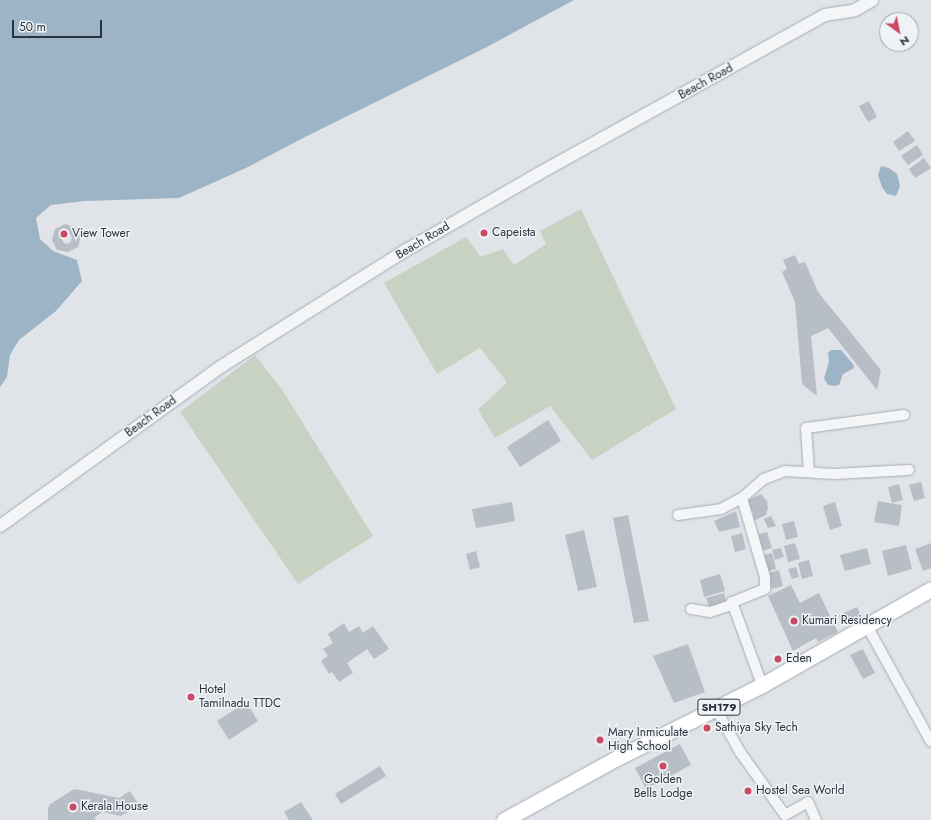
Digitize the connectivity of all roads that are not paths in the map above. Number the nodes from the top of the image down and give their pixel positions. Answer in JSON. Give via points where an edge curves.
{"nodes":[{"id":1,"x":872,"y":0,"type":"edge"},
{"id":2,"x":904,"y":415,"type":"dead end"},
{"id":3,"x":909,"y":470,"type":"dead end"},
{"id":4,"x":808,"y":472,"type":"junction"},
{"id":5,"x":742,"y":498,"type":"junction"},
{"id":6,"x":678,"y":515,"type":"dead end"},
{"id":7,"x":0,"y":526,"type":"edge"},
{"id":8,"x":931,"y":589,"type":"edge"},
{"id":9,"x":732,"y":602,"type":"junction"},
{"id":10,"x":691,"y":609,"type":"dead end"},
{"id":11,"x":867,"y":626,"type":"junction"},
{"id":12,"x":762,"y":685,"type":"junction"},
{"id":13,"x":716,"y":709,"type":"junction"},
{"id":14,"x":931,"y":742,"type":"edge"},
{"id":15,"x":504,"y":820,"type":"edge"},
{"id":16,"x":816,"y":820,"type":"edge"}],
"edges":[{"from":1,"to":7,"type":"street","name":"Beach Road","via":[[855,10],[825,15],[538,174],[404,252],[222,366]]},
{"from":2,"to":4,"type":"street","via":[[806,428]]},
{"from":3,"to":4,"type":"street","via":[[834,474]]},
{"from":4,"to":5,"type":"street","via":[[785,471],[764,479]]},
{"from":5,"to":6,"type":"street","via":[[721,509]]},
{"from":5,"to":9,"type":"street","via":[[765,577],[765,589]]},
{"from":8,"to":11,"type":"main road","number":"SH179"},
{"from":9,"to":10,"type":"street","via":[[729,606],[710,612]]},
{"from":9,"to":12,"type":"street"},
{"from":11,"to":12,"type":"main road","number":"SH179"},
{"from":11,"to":14,"type":"street"},
{"from":12,"to":13,"type":"main road","number":"SH179"},
{"from":13,"to":15,"type":"main road","number":"SH179","via":[[617,758]]},
{"from":13,"to":16,"type":"street","via":[[740,752],[785,815],[808,802]]}]}
